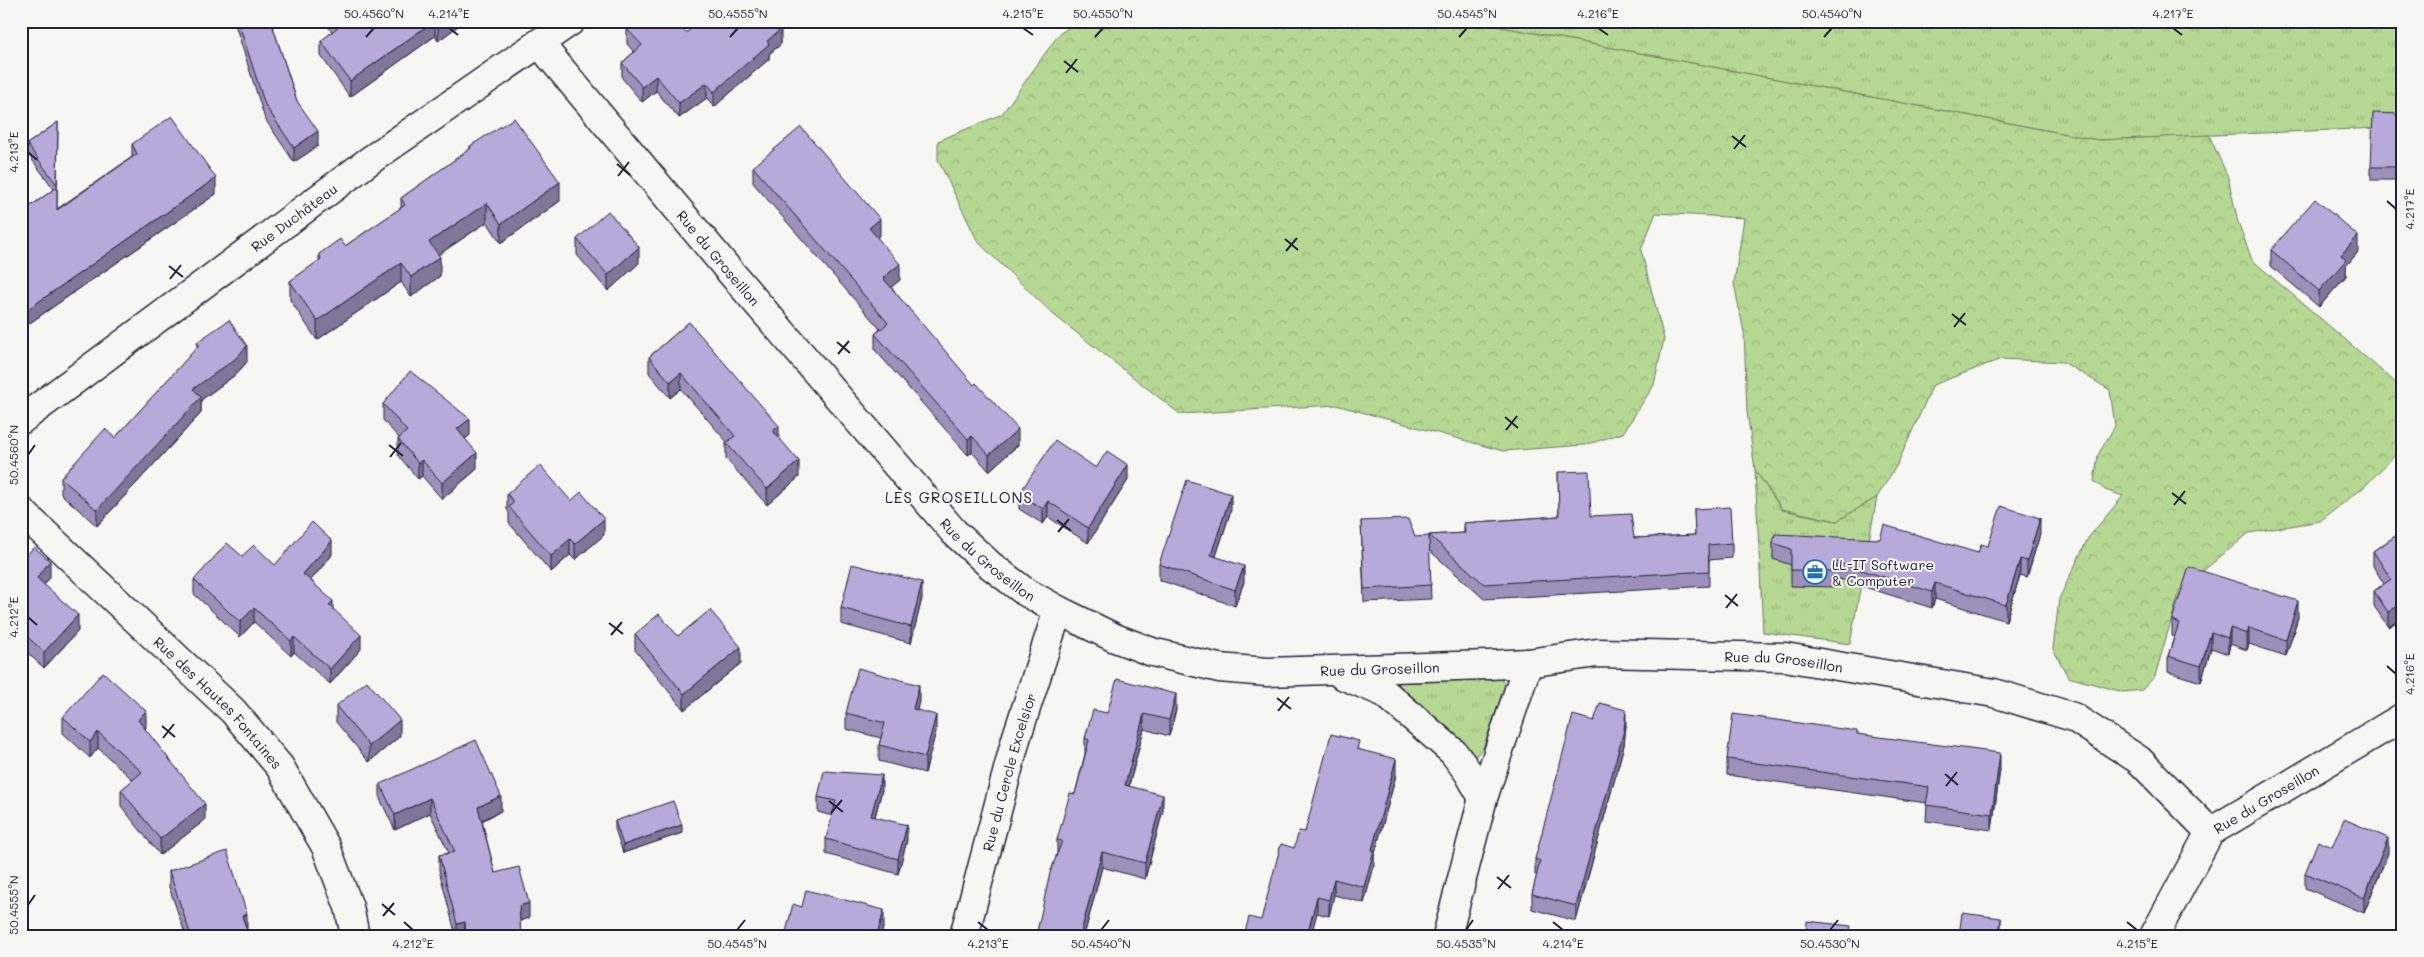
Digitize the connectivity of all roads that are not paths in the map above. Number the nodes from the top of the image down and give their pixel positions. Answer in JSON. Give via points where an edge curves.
{"nodes":[{"id":1,"x":571,"y":21,"type":"edge"},
{"id":2,"x":540,"y":43,"type":"junction"},
{"id":3,"x":21,"y":420,"type":"edge"},
{"id":4,"x":21,"y":511,"type":"edge"},
{"id":5,"x":1058,"y":610,"type":"junction"},
{"id":6,"x":1528,"y":663,"type":"junction"},
{"id":7,"x":1328,"y":670,"type":"junction"},
{"id":8,"x":2403,"y":718,"type":"edge"},
{"id":9,"x":1484,"y":798,"type":"junction"},
{"id":10,"x":2210,"y":832,"type":"junction"},
{"id":11,"x":355,"y":936,"type":"edge"},
{"id":12,"x":964,"y":936,"type":"edge"},
{"id":13,"x":1447,"y":936,"type":"edge"},
{"id":14,"x":2154,"y":936,"type":"edge"}],
"edges":[{"from":1,"to":2,"type":"street","name":"Rue Duchâteau"},
{"from":2,"to":3,"type":"street","name":"Rue Duchâteau","via":[[369,161]]},
{"from":2,"to":5,"type":"street","name":"Rue du Groseillon","via":[[727,268],[954,532],[1024,591]]},
{"from":4,"to":11,"type":"street","name":"Rue des Hautes Fontaines","via":[[233,711],[280,766],[326,847],[349,907]]},
{"from":5,"to":7,"type":"street","name":"Rue du Groseillon","via":[[1115,638],[1175,659],[1219,668],[1266,672]]},
{"from":5,"to":12,"type":"street","name":"Rue du Cercle Excelsior","via":[[1016,739]]},
{"from":6,"to":7,"type":"street","name":"Rue du Groseillon"},
{"from":6,"to":9,"type":"street"},
{"from":6,"to":10,"type":"street","name":"Rue du Groseillon","via":[[1597,653],[1785,657],[1994,693],[2082,722],[2139,760]]},
{"from":7,"to":9,"type":"street","via":[[1385,692],[1453,752]]},
{"from":8,"to":10,"type":"street","name":"Rue du Groseillon"},
{"from":9,"to":13,"type":"street"},
{"from":10,"to":14,"type":"street"}]}
